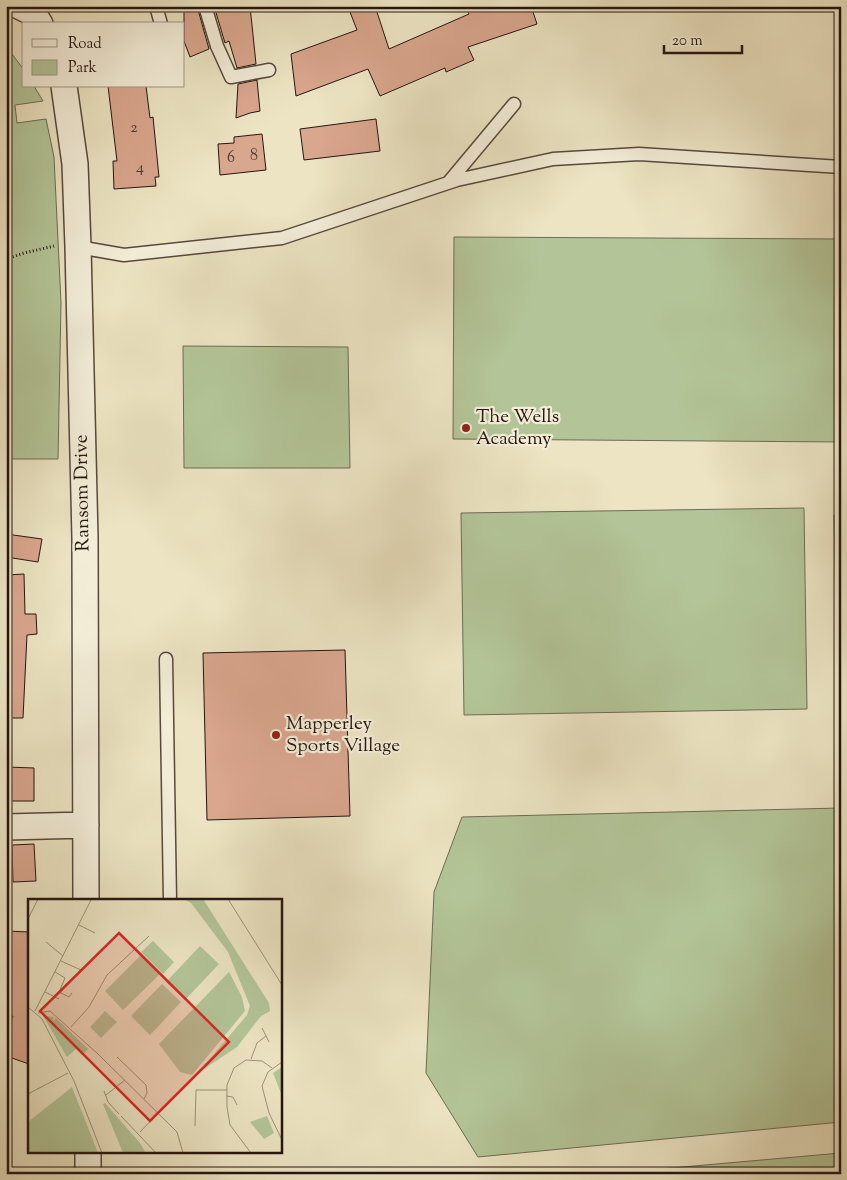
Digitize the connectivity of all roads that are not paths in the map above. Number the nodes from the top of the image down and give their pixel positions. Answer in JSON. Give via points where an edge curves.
{"nodes":[{"id":1,"x":19,"y":6,"type":"edge"},
{"id":2,"x":156,"y":6,"type":"edge"},
{"id":3,"x":205,"y":6,"type":"edge"},
{"id":4,"x":39,"y":22,"type":"edge"},
{"id":5,"x":160,"y":22,"type":"edge"},
{"id":6,"x":269,"y":70,"type":"dead end"},
{"id":7,"x":64,"y":88,"type":"edge"},
{"id":8,"x":514,"y":104,"type":"dead end"},
{"id":9,"x":841,"y":167,"type":"edge"},
{"id":10,"x":448,"y":183,"type":"junction"},
{"id":11,"x":78,"y":247,"type":"junction"},
{"id":12,"x":166,"y":659,"type":"dead end"},
{"id":13,"x":86,"y":825,"type":"junction"},
{"id":14,"x":6,"y":827,"type":"edge"},
{"id":15,"x":86,"y":899,"type":"edge"},
{"id":16,"x":170,"y":899,"type":"edge"},
{"id":17,"x":88,"y":1152,"type":"edge"},
{"id":18,"x":88,"y":1174,"type":"edge"}],
"edges":[{"from":1,"to":4,"type":"street","via":[[33,14]]},
{"from":2,"to":5,"type":"lane"},
{"from":3,"to":6,"type":"lane","via":[[216,46],[231,77]]},
{"from":7,"to":11,"type":"street","name":"Ransom Drive","via":[[75,164]]},
{"from":8,"to":10,"type":"lane"},
{"from":9,"to":10,"type":"lane","via":[[639,154],[553,159]]},
{"from":10,"to":11,"type":"lane","via":[[282,238],[124,255]]},
{"from":11,"to":13,"type":"street","name":"Ransom Drive"},
{"from":12,"to":16,"type":"lane"},
{"from":13,"to":14,"type":"street"},
{"from":13,"to":15,"type":"street","name":"Ransom Drive"},
{"from":17,"to":18,"type":"street"}]}
